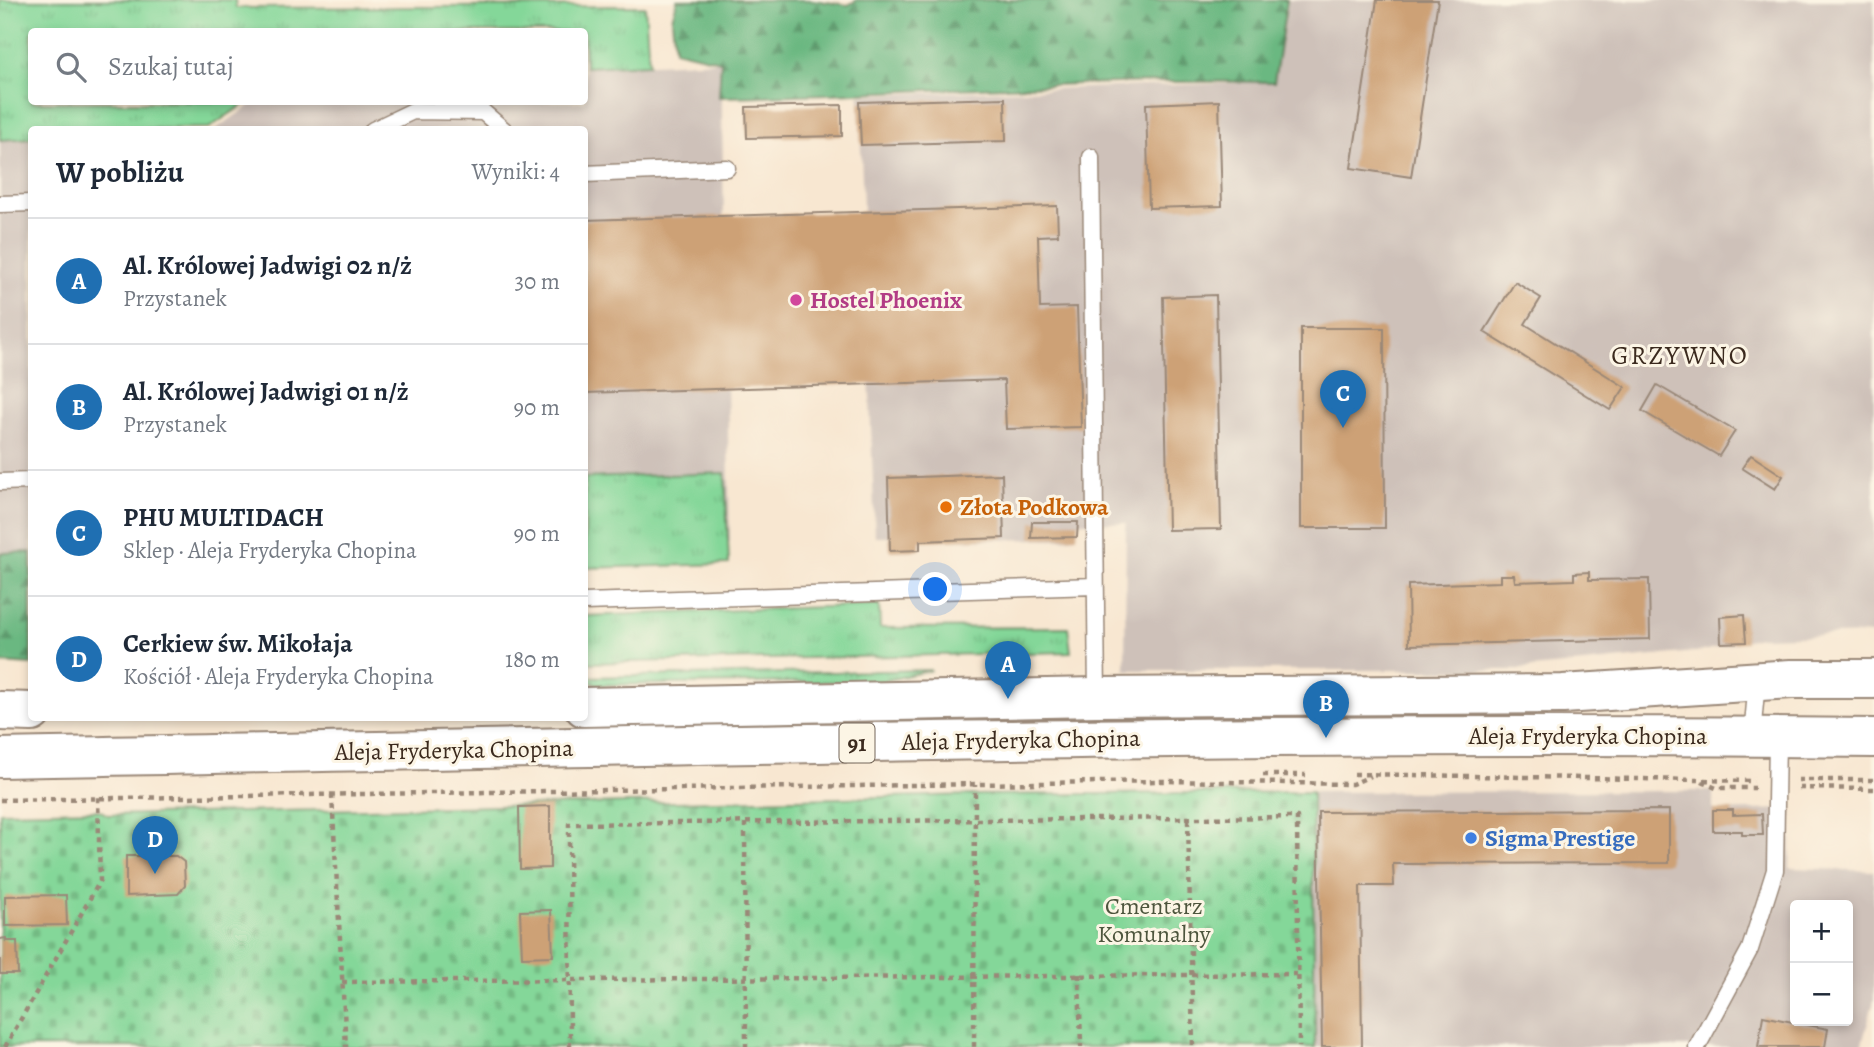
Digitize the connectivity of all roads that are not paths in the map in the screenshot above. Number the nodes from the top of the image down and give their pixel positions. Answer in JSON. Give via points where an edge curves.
{"nodes":[{"id":1,"x":381,"y":126,"type":"edge"},
{"id":2,"x":499,"y":126,"type":"edge"},
{"id":3,"x":1091,"y":157,"type":"dead end"},
{"id":4,"x":727,"y":168,"type":"dead end"},
{"id":5,"x":588,"y":174,"type":"edge"},
{"id":6,"x":28,"y":203,"type":"edge"},
{"id":7,"x":0,"y":204,"type":"edge"},
{"id":8,"x":28,"y":481,"type":"edge"},
{"id":9,"x":0,"y":482,"type":"edge"},
{"id":10,"x":1095,"y":586,"type":"junction"},
{"id":11,"x":588,"y":603,"type":"edge"},
{"id":12,"x":1874,"y":679,"type":"edge"},
{"id":13,"x":1757,"y":681,"type":"junction"},
{"id":14,"x":1097,"y":697,"type":"junction"},
{"id":15,"x":588,"y":707,"type":"edge"},
{"id":16,"x":0,"y":711,"type":"edge"},
{"id":17,"x":28,"y":712,"type":"edge"},
{"id":18,"x":1765,"y":737,"type":"junction"},
{"id":19,"x":1874,"y":738,"type":"edge"},
{"id":20,"x":0,"y":758,"type":"edge"},
{"id":21,"x":1697,"y":1047,"type":"edge"}],
"edges":[{"from":1,"to":2,"type":"lane","via":[[413,111],[483,112]]},
{"from":3,"to":10,"type":"lane"},
{"from":4,"to":5,"type":"lane"},
{"from":6,"to":7,"type":"lane"},
{"from":8,"to":9,"type":"lane"},
{"from":10,"to":11,"type":"lane"},
{"from":10,"to":14,"type":"lane"},
{"from":12,"to":13,"type":"main road","name":"Aleja Fryderyka Chopina","number":"91"},
{"from":13,"to":14,"type":"main road","name":"Aleja Fryderyka Chopina","number":"91","via":[[1563,694]]},
{"from":13,"to":18,"type":"lane"},
{"from":14,"to":15,"type":"main road","name":"Aleja Fryderyka Chopina","number":"91"},
{"from":16,"to":17,"type":"main road"},
{"from":18,"to":19,"type":"main road","name":"Aleja Fryderyka Chopina","number":"91"},
{"from":18,"to":20,"type":"main road","name":"Aleja Fryderyka Chopina","number":"91","via":[[1052,739]]},
{"from":18,"to":21,"type":"lane","via":[[1774,870],[1750,949]]}]}
